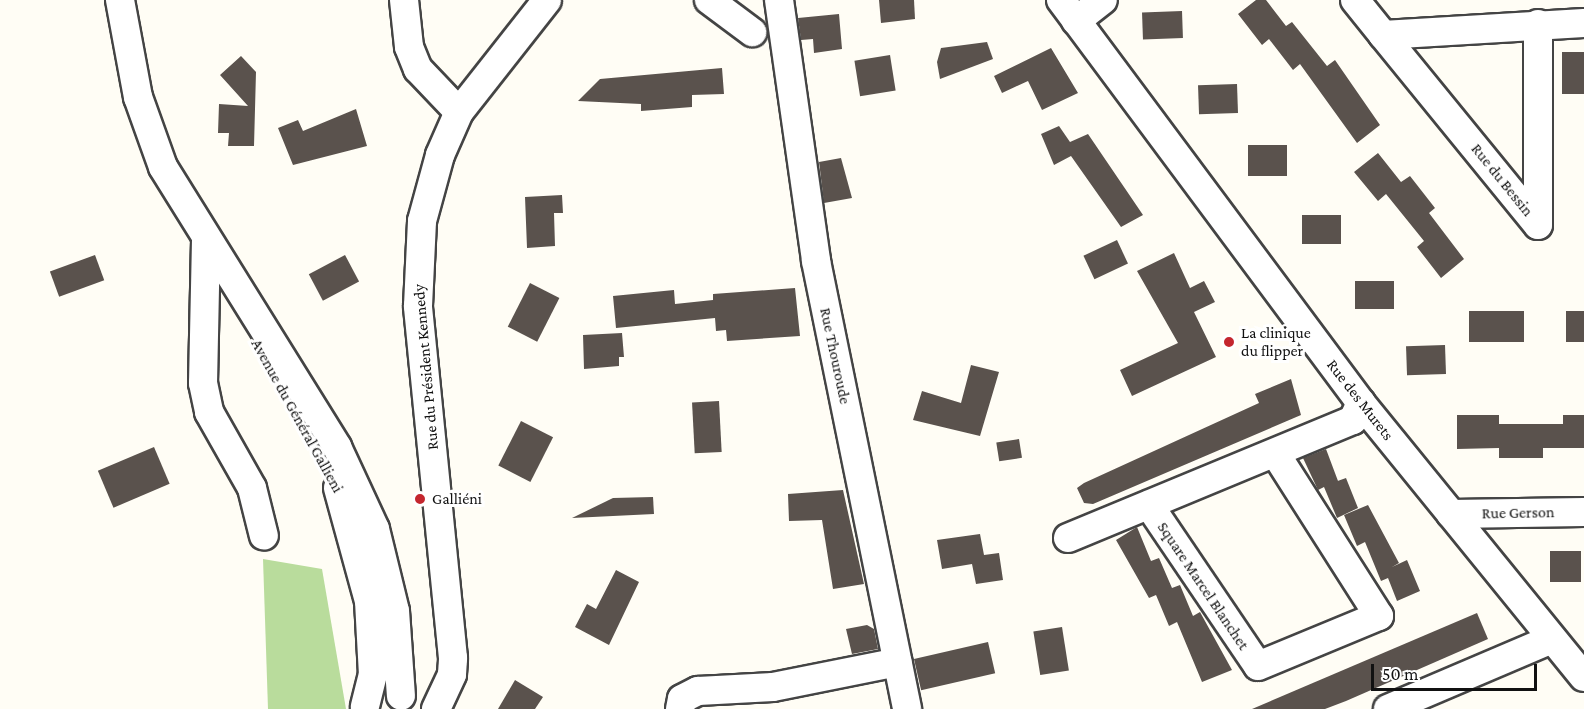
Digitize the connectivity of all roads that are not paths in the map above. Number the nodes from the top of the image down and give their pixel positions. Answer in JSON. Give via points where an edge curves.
{"nodes":[{"id":1,"x":120,"y":0,"type":"edge"},
{"id":2,"x":404,"y":0,"type":"edge"},
{"id":3,"x":547,"y":0,"type":"edge"},
{"id":4,"x":710,"y":0,"type":"edge"},
{"id":5,"x":779,"y":0,"type":"edge"},
{"id":6,"x":1103,"y":0,"type":"edge"},
{"id":7,"x":1355,"y":0,"type":"edge"},
{"id":8,"x":1068,"y":10,"type":"edge"},
{"id":9,"x":1584,"y":23,"type":"edge"},
{"id":10,"x":1538,"y":24,"type":"junction"},
{"id":11,"x":752,"y":32,"type":"dead end"},
{"id":12,"x":1383,"y":35,"type":"junction"},
{"id":13,"x":459,"y":112,"type":"junction"},
{"id":14,"x":206,"y":240,"type":"junction"},
{"id":15,"x":1361,"y":403,"type":"junction"},
{"id":16,"x":1275,"y":453,"type":"junction"},
{"id":17,"x":1149,"y":505,"type":"junction"},
{"id":18,"x":1584,"y":512,"type":"edge"},
{"id":19,"x":1451,"y":514,"type":"junction"},
{"id":20,"x":264,"y":536,"type":"dead end"},
{"id":21,"x":1068,"y":538,"type":"dead end"},
{"id":22,"x":1552,"y":639,"type":"junction"},
{"id":23,"x":898,"y":662,"type":"junction"},
{"id":24,"x":1584,"y":677,"type":"edge"},
{"id":25,"x":423,"y":704,"type":"edge"},
{"id":26,"x":364,"y":708,"type":"edge"},
{"id":27,"x":680,"y":709,"type":"edge"},
{"id":28,"x":907,"y":709,"type":"edge"},
{"id":29,"x":1388,"y":709,"type":"edge"}],
"edges":[{"from":1,"to":14,"type":"street","name":"Avenue du Général Gallieni","via":[[136,90],[153,143]]},
{"from":2,"to":13,"type":"street","via":[[409,47],[418,69]]},
{"from":3,"to":13,"type":"street","name":"Rue du Président Kennedy"},
{"from":4,"to":11,"type":"street"},
{"from":5,"to":23,"type":"street","name":"Rue Thouroude","via":[[816,261]]},
{"from":6,"to":8,"type":"street"},
{"from":7,"to":12,"type":"street","name":"Rue du Bessin"},
{"from":8,"to":15,"type":"street","name":"Rue des Murets"},
{"from":9,"to":10,"type":"street"},
{"from":10,"to":12,"type":"street"},
{"from":10,"to":12,"type":"street","name":"Rue du Bessin","via":[[1538,225]]},
{"from":13,"to":25,"type":"street","name":"Rue du Président Kennedy","via":[[428,193],[418,249],[418,306],[453,642],[452,674]]},
{"from":14,"to":20,"type":"street","via":[[203,383],[209,412],[252,488]]},
{"from":14,"to":25,"type":"street","name":"Avenue du Général Gallieni","via":[[338,447],[375,529]]},
{"from":14,"to":26,"type":"street","name":"Avenue du Général Gallieni","via":[[220,278],[346,506],[373,634],[373,674]]},
{"from":15,"to":16,"type":"street","name":"Square Marcel Blanchet","via":[[1353,420]]},
{"from":15,"to":19,"type":"street","name":"Rue des Murets"},
{"from":16,"to":17,"type":"street","name":"Square Marcel Blanchet"},
{"from":16,"to":17,"type":"street","name":"Square Marcel Blanchet","via":[[1379,616],[1258,666]]},
{"from":17,"to":21,"type":"street","name":"Square Marcel Blanchet"},
{"from":18,"to":19,"type":"street","name":"Rue Gerson"},
{"from":19,"to":22,"type":"street","name":"Rue des Murets"},
{"from":22,"to":24,"type":"street","name":"Rue des Murets"},
{"from":22,"to":29,"type":"street"},
{"from":23,"to":27,"type":"street","via":[[773,687],[698,691],[682,699]]},
{"from":23,"to":28,"type":"street","name":"Rue Thouroude"},
{"from":25,"to":26,"type":"street","via":[[376,699]]}]}
